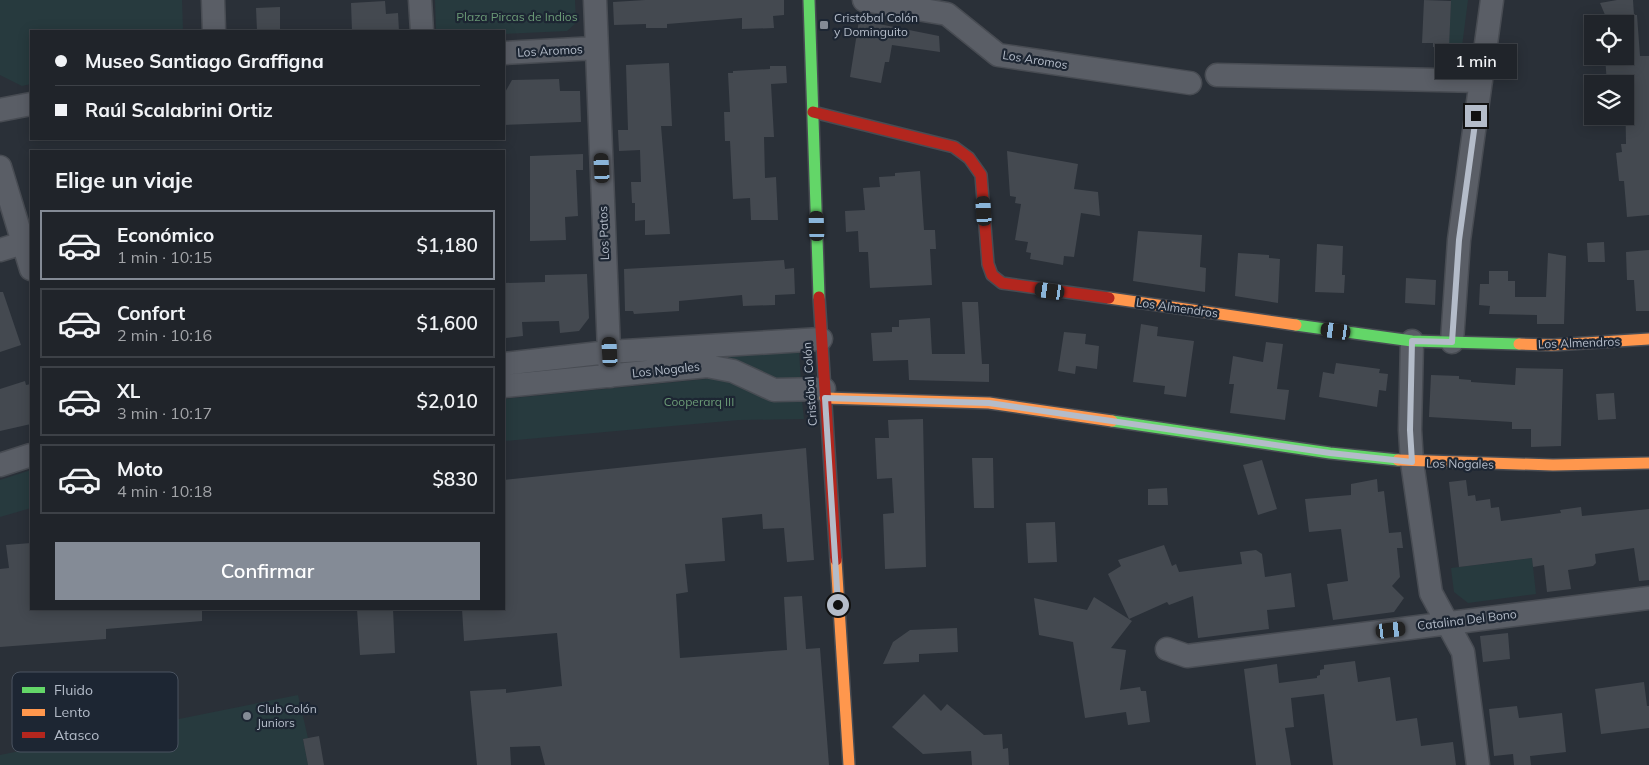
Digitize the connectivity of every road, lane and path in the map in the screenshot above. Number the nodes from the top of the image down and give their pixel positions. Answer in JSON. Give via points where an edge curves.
{"nodes":[{"id":1,"x":213,"y":0,"type":"edge"},
{"id":2,"x":420,"y":0,"type":"edge"},
{"id":3,"x":594,"y":0,"type":"edge"},
{"id":4,"x":810,"y":0,"type":"edge"},
{"id":5,"x":864,"y":0,"type":"edge"},
{"id":6,"x":1492,"y":0,"type":"edge"},
{"id":7,"x":214,"y":30,"type":"edge"},
{"id":8,"x":422,"y":30,"type":"edge"},
{"id":9,"x":596,"y":48,"type":"junction"},
{"id":10,"x":505,"y":53,"type":"edge"},
{"id":11,"x":1217,"y":76,"type":"dead end"},
{"id":12,"x":1481,"y":81,"type":"junction"},
{"id":13,"x":1190,"y":83,"type":"dead end"},
{"id":14,"x":30,"y":104,"type":"edge"},
{"id":15,"x":0,"y":110,"type":"edge"},
{"id":16,"x":814,"y":112,"type":"junction"},
{"id":17,"x":0,"y":167,"type":"edge"},
{"id":18,"x":23,"y":243,"type":"junction"},
{"id":19,"x":0,"y":250,"type":"edge"},
{"id":20,"x":30,"y":266,"type":"edge"},
{"id":21,"x":821,"y":339,"type":"junction"},
{"id":22,"x":1649,"y":339,"type":"edge"},
{"id":23,"x":1412,"y":341,"type":"junction"},
{"id":24,"x":1452,"y":342,"type":"junction"},
{"id":25,"x":610,"y":352,"type":"junction"},
{"id":26,"x":505,"y":364,"type":"edge"},
{"id":27,"x":610,"y":376,"type":"junction"},
{"id":28,"x":505,"y":386,"type":"edge"},
{"id":29,"x":825,"y":393,"type":"junction"},
{"id":30,"x":30,"y":455,"type":"edge"},
{"id":31,"x":1412,"y":462,"type":"junction"},
{"id":32,"x":1649,"y":463,"type":"edge"},
{"id":33,"x":0,"y":465,"type":"edge"},
{"id":34,"x":1649,"y":598,"type":"edge"},
{"id":35,"x":1448,"y":622,"type":"junction"},
{"id":36,"x":1166,"y":649,"type":"dead end"},
{"id":37,"x":849,"y":765,"type":"edge"},
{"id":38,"x":1478,"y":765,"type":"edge"}],
"edges":[{"from":1,"to":7,"type":"street"},
{"from":2,"to":8,"type":"street"},
{"from":3,"to":9,"type":"street","name":"Los Patos"},
{"from":4,"to":16,"type":"street","name":"Cristóbal Colón"},
{"from":5,"to":13,"type":"street","name":"Los Aromos","via":[[947,14],[998,55]]},
{"from":6,"to":12,"type":"street"},
{"from":9,"to":10,"type":"street","name":"Los Aromos"},
{"from":9,"to":25,"type":"street","name":"Los Patos"},
{"from":11,"to":12,"type":"street"},
{"from":12,"to":24,"type":"street","via":[[1459,240]]},
{"from":14,"to":15,"type":"street"},
{"from":16,"to":21,"type":"street","name":"Cristóbal Colón"},
{"from":16,"to":23,"type":"street","name":"Los Almendros","via":[[943,143],[970,158],[981,175],[988,264],[992,275],[1002,283]]},
{"from":17,"to":18,"type":"street"},
{"from":18,"to":19,"type":"street"},
{"from":18,"to":20,"type":"street"},
{"from":21,"to":25,"type":"street","name":"Los Nogales"},
{"from":21,"to":29,"type":"street","name":"Cristóbal Colón"},
{"from":22,"to":24,"type":"street","name":"Los Almendros","via":[[1553,345]]},
{"from":23,"to":24,"type":"street","name":"Los Almendros"},
{"from":23,"to":31,"type":"street"},
{"from":25,"to":26,"type":"street","name":"Los Nogales"},
{"from":25,"to":27,"type":"street","name":"Los Patos"},
{"from":27,"to":28,"type":"street","name":"Los Nogales"},
{"from":27,"to":29,"type":"street","name":"Los Nogales","via":[[707,366],[733,371],[774,390]]},
{"from":29,"to":31,"type":"street","name":"Los Nogales","via":[[989,403]]},
{"from":29,"to":37,"type":"street","name":"Cristóbal Colón"},
{"from":30,"to":33,"type":"street"},
{"from":31,"to":32,"type":"street","name":"Los Nogales"},
{"from":31,"to":35,"type":"street","via":[[1431,593]]},
{"from":34,"to":35,"type":"street","name":"Catalina Del Bono"},
{"from":35,"to":36,"type":"street","name":"Catalina Del Bono","via":[[1187,656]]},
{"from":35,"to":38,"type":"street","via":[[1463,652]]}]}
